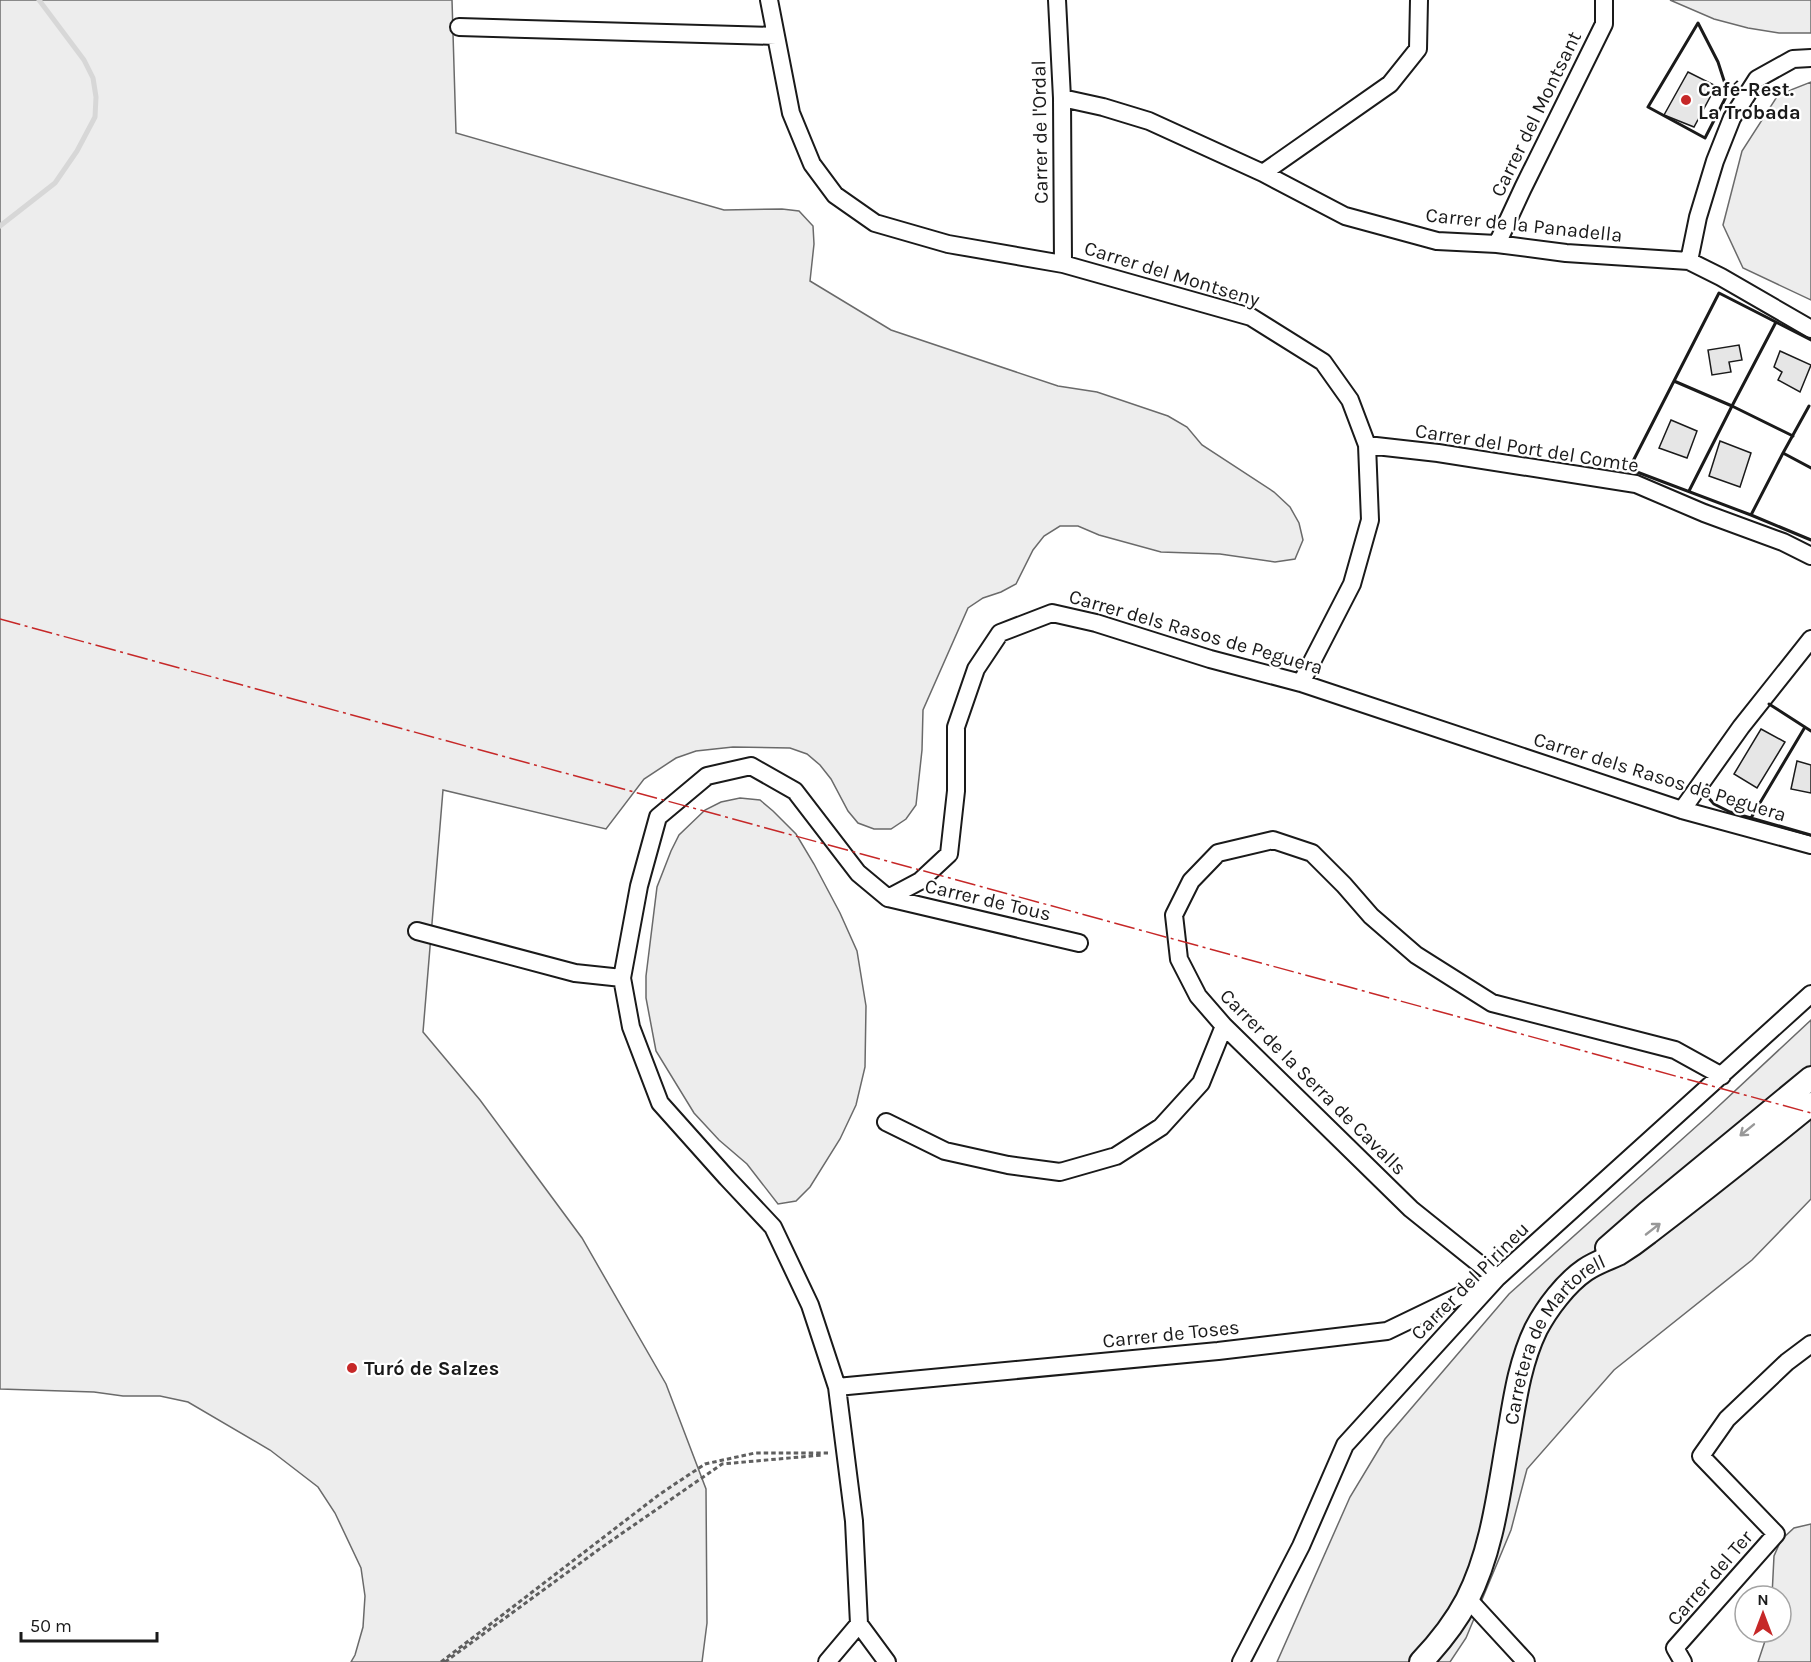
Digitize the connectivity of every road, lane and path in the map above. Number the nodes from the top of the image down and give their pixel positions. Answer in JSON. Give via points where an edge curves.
{"nodes":[{"id":1,"x":769,"y":0,"type":"edge"},
{"id":2,"x":1057,"y":0,"type":"edge"},
{"id":3,"x":1419,"y":0,"type":"edge"},
{"id":4,"x":1604,"y":0,"type":"edge"},
{"id":5,"x":459,"y":27,"type":"dead end"},
{"id":6,"x":776,"y":36,"type":"junction"},
{"id":7,"x":1811,"y":58,"type":"edge"},
{"id":8,"x":1062,"y":98,"type":"junction"},
{"id":9,"x":1263,"y":173,"type":"junction"},
{"id":10,"x":1497,"y":244,"type":"junction"},
{"id":11,"x":1689,"y":261,"type":"junction"},
{"id":12,"x":1063,"y":264,"type":"junction"},
{"id":13,"x":1811,"y":329,"type":"edge"},
{"id":14,"x":1367,"y":445,"type":"junction"},
{"id":15,"x":1811,"y":556,"type":"edge"},
{"id":16,"x":1811,"y":639,"type":"edge"},
{"id":17,"x":1301,"y":683,"type":"junction"},
{"id":18,"x":1682,"y":810,"type":"junction"},
{"id":19,"x":1811,"y":845,"type":"edge"},
{"id":20,"x":888,"y":898,"type":"junction"},
{"id":21,"x":417,"y":931,"type":"dead end"},
{"id":22,"x":1079,"y":944,"type":"dead end"},
{"id":23,"x":621,"y":978,"type":"junction"},
{"id":24,"x":1811,"y":994,"type":"edge"},
{"id":25,"x":1224,"y":1026,"type":"junction"},
{"id":26,"x":1722,"y":1076,"type":"junction"},
{"id":27,"x":1811,"y":1078,"type":"edge"},
{"id":28,"x":1811,"y":1104,"type":"edge"},
{"id":29,"x":886,"y":1122,"type":"dead end"},
{"id":30,"x":1585,"y":1270,"type":"junction"},
{"id":31,"x":1497,"y":1278,"type":"junction"},
{"id":32,"x":1811,"y":1344,"type":"edge"},
{"id":33,"x":837,"y":1387,"type":"junction"},
{"id":34,"x":845,"y":1453,"type":"junction"},
{"id":35,"x":1468,"y":1599,"type":"junction"},
{"id":36,"x":859,"y":1624,"type":"junction"},
{"id":37,"x":443,"y":1662,"type":"edge"},
{"id":38,"x":827,"y":1662,"type":"edge"},
{"id":39,"x":887,"y":1662,"type":"edge"},
{"id":40,"x":1241,"y":1662,"type":"edge"},
{"id":41,"x":1421,"y":1662,"type":"edge"},
{"id":42,"x":1526,"y":1662,"type":"edge"},
{"id":43,"x":1683,"y":1662,"type":"edge"}],
"edges":[{"from":1,"to":6,"type":"street","name":"Carrer del Montseny"},
{"from":2,"to":8,"type":"street","name":"Carrer de l'Ordal"},
{"from":3,"to":9,"type":"street","via":[[1418,49],[1390,84]]},
{"from":4,"to":10,"type":"street","name":"Carrer del Montsant","via":[[1604,24]]},
{"from":5,"to":6,"type":"street"},
{"from":6,"to":12,"type":"street","name":"Carrer del Montseny","via":[[791,113],[812,164],[835,195],[875,223],[948,244]]},
{"from":7,"to":11,"type":"street","via":[[1793,59],[1757,79],[1732,118],[1698,217]]},
{"from":8,"to":9,"type":"street","name":"Carrer de la Panadella","via":[[1149,121]]},
{"from":8,"to":12,"type":"street","name":"Carrer de l'Ordal"},
{"from":9,"to":10,"type":"street","name":"Carrer de la Panadella","via":[[1345,216],[1437,241]]},
{"from":10,"to":11,"type":"street","name":"Carrer de la Panadella"},
{"from":11,"to":13,"type":"street","name":"Carrer de la Panadella"},
{"from":12,"to":14,"type":"street","name":"Carrer del Montseny","via":[[1251,316],[1323,362],[1350,400]]},
{"from":14,"to":15,"type":"street","name":"Carrer del Port del Comte","via":[[1636,484]]},
{"from":14,"to":17,"type":"street","name":"Carrer del Montseny","via":[[1370,520],[1364,547],[1352,584]]},
{"from":16,"to":18,"type":"street"},
{"from":17,"to":18,"type":"street","name":"Carrer dels Rasos de Peguera"},
{"from":17,"to":20,"type":"street","name":"Carrer dels Rasos de Peguera","via":[[1096,622],[1052,613],[1000,633],[976,669],[956,727],[956,791],[949,854],[920,881]]},
{"from":18,"to":19,"type":"street","name":"Carrer dels Rasos de Peguera"},
{"from":20,"to":22,"type":"street","name":"Carrer de Tous"},
{"from":20,"to":23,"type":"street","via":[[858,873],[795,791],[751,766],[707,776],[658,817],[639,886]]},
{"from":21,"to":23,"type":"street","via":[[575,974]]},
{"from":23,"to":33,"type":"street","via":[[631,1027],[660,1102],[773,1227],[810,1305]]},
{"from":24,"to":26,"type":"street","name":"Carrer del Pirineu"},
{"from":25,"to":26,"type":"street","name":"Carrer de la Serra de Cavalls","via":[[1198,996],[1179,959],[1174,915],[1191,881],[1218,853],[1273,840],[1312,853],[1371,916],[1416,955],[1492,1003],[1675,1050]]},
{"from":25,"to":29,"type":"street","via":[[1201,1083],[1161,1127],[1116,1156],[1060,1172],[945,1151]]},
{"from":25,"to":31,"type":"street","name":"Carrer de la Serra de Cavalls","via":[[1411,1209]]},
{"from":26,"to":31,"type":"street","name":"Carrer del Pirineu"},
{"from":27,"to":30,"type":"main road","one_way":true,"via":[[1616,1238]]},
{"from":30,"to":28,"type":"main road","name":"Carretera de Martorell","one_way":true,"via":[[1645,1236]]},
{"from":30,"to":35,"type":"main road","name":"Carretera de Martorell","via":[[1555,1301],[1537,1328],[1525,1357],[1493,1526]]},
{"from":31,"to":33,"type":"street","name":"Carrer de Toses","via":[[1387,1331]]},
{"from":31,"to":40,"type":"street","name":"Carrer del Pirineu","via":[[1345,1445],[1301,1546]]},
{"from":32,"to":43,"type":"street","name":"Carrer del Ter","via":[[1726,1419],[1701,1456],[1776,1534],[1676,1648]]},
{"from":33,"to":34,"type":"street"},
{"from":34,"to":36,"type":"street","via":[[854,1521]]},
{"from":34,"to":37,"type":"path","via":[[722,1464]]},
{"from":34,"to":37,"type":"path","via":[[755,1453],[705,1464],[660,1494]]},
{"from":35,"to":41,"type":"main road","name":"Carretera de Martorell","via":[[1449,1631]]},
{"from":35,"to":42,"type":"street"},
{"from":36,"to":38,"type":"street"},
{"from":36,"to":39,"type":"street"}]}
